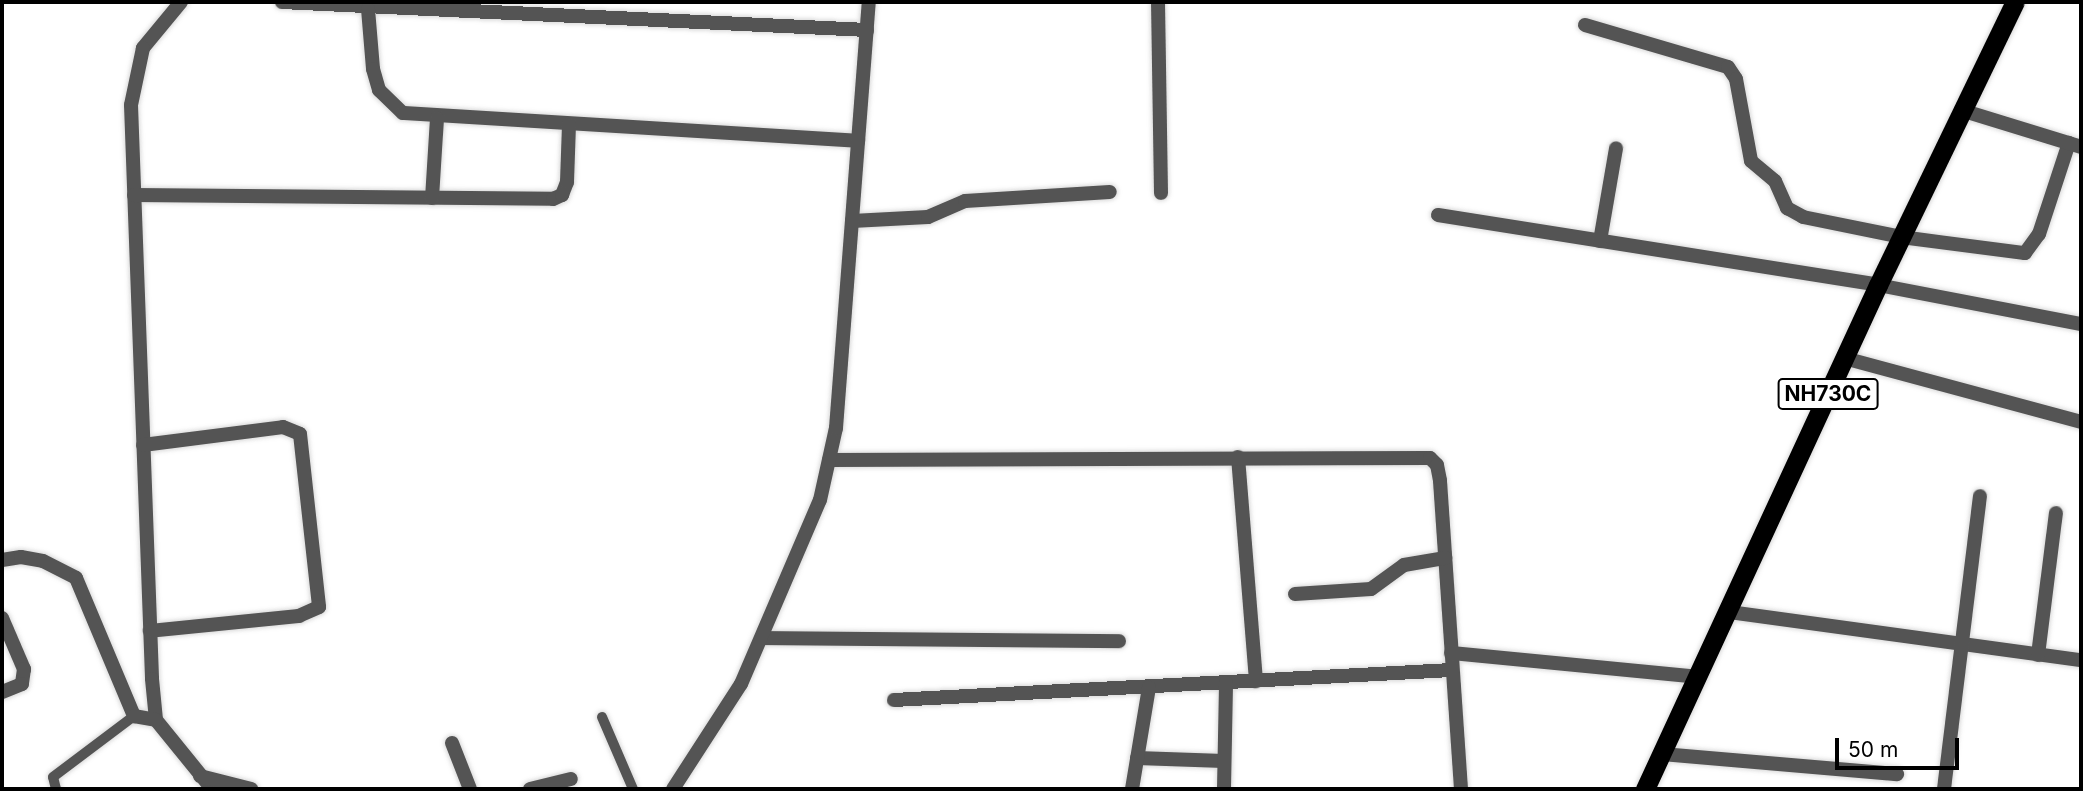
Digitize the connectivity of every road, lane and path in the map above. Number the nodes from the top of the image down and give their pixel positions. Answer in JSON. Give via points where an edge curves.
{"nodes":[{"id":1,"x":181,"y":2,"type":"edge"},
{"id":2,"x":282,"y":2,"type":"edge"},
{"id":3,"x":869,"y":2,"type":"edge"},
{"id":4,"x":1158,"y":2,"type":"edge"},
{"id":5,"x":2015,"y":2,"type":"edge"},
{"id":6,"x":368,"y":9,"type":"junction"},
{"id":7,"x":1585,"y":25,"type":"dead end"},
{"id":8,"x":867,"y":30,"type":"junction"},
{"id":9,"x":1961,"y":110,"type":"junction"},
{"id":10,"x":437,"y":118,"type":"junction"},
{"id":11,"x":569,"y":125,"type":"junction"},
{"id":12,"x":858,"y":141,"type":"junction"},
{"id":13,"x":2075,"y":145,"type":"edge"},
{"id":14,"x":1616,"y":148,"type":"dead end"},
{"id":15,"x":1110,"y":192,"type":"dead end"},
{"id":16,"x":1161,"y":193,"type":"dead end"},
{"id":17,"x":134,"y":195,"type":"junction"},
{"id":18,"x":432,"y":198,"type":"junction"},
{"id":19,"x":1438,"y":215,"type":"dead end"},
{"id":20,"x":852,"y":221,"type":"junction"},
{"id":21,"x":1900,"y":237,"type":"junction"},
{"id":22,"x":1600,"y":241,"type":"junction"},
{"id":23,"x":1878,"y":285,"type":"junction"},
{"id":24,"x":2081,"y":324,"type":"edge"},
{"id":25,"x":1844,"y":358,"type":"junction"},
{"id":26,"x":2081,"y":422,"type":"edge"},
{"id":27,"x":143,"y":445,"type":"junction"},
{"id":28,"x":1238,"y":457,"type":"junction"},
{"id":29,"x":829,"y":460,"type":"junction"},
{"id":30,"x":1980,"y":496,"type":"dead end"},
{"id":31,"x":2056,"y":513,"type":"dead end"},
{"id":32,"x":1445,"y":558,"type":"junction"},
{"id":33,"x":2,"y":560,"type":"edge"},
{"id":34,"x":1295,"y":594,"type":"dead end"},
{"id":35,"x":1729,"y":612,"type":"junction"},
{"id":36,"x":2,"y":618,"type":"edge"},
{"id":37,"x":150,"y":631,"type":"junction"},
{"id":38,"x":763,"y":638,"type":"junction"},
{"id":39,"x":1119,"y":641,"type":"dead end"},
{"id":40,"x":1962,"y":646,"type":"junction"},
{"id":41,"x":1451,"y":653,"type":"junction"},
{"id":42,"x":2038,"y":655,"type":"junction"},
{"id":43,"x":2081,"y":660,"type":"edge"},
{"id":44,"x":1452,"y":670,"type":"junction"},
{"id":45,"x":1698,"y":677,"type":"junction"},
{"id":46,"x":1256,"y":681,"type":"junction"},
{"id":47,"x":1226,"y":683,"type":"junction"},
{"id":48,"x":1149,"y":687,"type":"junction"},
{"id":49,"x":2,"y":692,"type":"edge"},
{"id":50,"x":894,"y":700,"type":"dead end"},
{"id":51,"x":134,"y":716,"type":"junction"},
{"id":52,"x":602,"y":717,"type":"dead end"},
{"id":53,"x":156,"y":720,"type":"junction"},
{"id":54,"x":452,"y":743,"type":"dead end"},
{"id":55,"x":1662,"y":754,"type":"junction"},
{"id":56,"x":1137,"y":758,"type":"junction"},
{"id":57,"x":1224,"y":761,"type":"junction"},
{"id":58,"x":1897,"y":774,"type":"dead end"},
{"id":59,"x":200,"y":776,"type":"junction"},
{"id":60,"x":571,"y":779,"type":"dead end"},
{"id":61,"x":56,"y":789,"type":"edge"},
{"id":62,"x":212,"y":789,"type":"edge"},
{"id":63,"x":251,"y":789,"type":"edge"},
{"id":64,"x":470,"y":789,"type":"edge"},
{"id":65,"x":530,"y":789,"type":"edge"},
{"id":66,"x":633,"y":789,"type":"edge"},
{"id":67,"x":673,"y":789,"type":"edge"},
{"id":68,"x":1132,"y":789,"type":"edge"},
{"id":69,"x":1224,"y":789,"type":"edge"},
{"id":70,"x":1461,"y":789,"type":"edge"},
{"id":71,"x":1645,"y":789,"type":"edge"},
{"id":72,"x":1944,"y":789,"type":"edge"}],
"edges":[{"from":1,"to":17,"type":"street","via":[[143,48],[134,76]]},
{"from":2,"to":6,"type":"street"},
{"from":3,"to":8,"type":"street"},
{"from":4,"to":16,"type":"street"},
{"from":5,"to":9,"type":"highway","number":"NH730C"},
{"from":6,"to":8,"type":"street"},
{"from":6,"to":10,"type":"street","via":[[379,90],[403,113]]},
{"from":7,"to":21,"type":"street","via":[[1728,67],[1736,79],[1751,161],[1775,181],[1787,208],[1803,218]]},
{"from":8,"to":12,"type":"street"},
{"from":9,"to":13,"type":"street"},
{"from":9,"to":21,"type":"highway","number":"NH730C"},
{"from":10,"to":11,"type":"street"},
{"from":10,"to":18,"type":"street"},
{"from":11,"to":12,"type":"street"},
{"from":11,"to":18,"type":"street","via":[[567,182],[562,195],[554,199]]},
{"from":12,"to":20,"type":"street"},
{"from":13,"to":21,"type":"street","via":[[2039,234],[2025,253]]},
{"from":14,"to":22,"type":"street"},
{"from":15,"to":20,"type":"street","via":[[965,201],[928,217]]},
{"from":17,"to":18,"type":"street"},
{"from":17,"to":27,"type":"street"},
{"from":19,"to":22,"type":"street"},
{"from":20,"to":29,"type":"street"},
{"from":21,"to":23,"type":"highway","number":"NH730C"},
{"from":22,"to":23,"type":"street"},
{"from":23,"to":24,"type":"street"},
{"from":23,"to":25,"type":"highway","number":"NH730C"},
{"from":25,"to":26,"type":"street"},
{"from":25,"to":35,"type":"highway","number":"NH730C"},
{"from":27,"to":37,"type":"street"},
{"from":27,"to":37,"type":"street","via":[[283,427],[300,434],[318,607],[299,616]]},
{"from":28,"to":29,"type":"street"},
{"from":28,"to":32,"type":"street","via":[[1430,458],[1437,465],[1440,481]]},
{"from":28,"to":46,"type":"street"},
{"from":29,"to":38,"type":"street","via":[[820,500]]},
{"from":30,"to":40,"type":"street"},
{"from":31,"to":42,"type":"street"},
{"from":32,"to":34,"type":"street","via":[[1404,565],[1371,589]]},
{"from":32,"to":41,"type":"street"},
{"from":33,"to":51,"type":"street","via":[[21,556],[43,561],[76,578]]},
{"from":35,"to":40,"type":"street"},
{"from":35,"to":45,"type":"highway","number":"NH730C"},
{"from":36,"to":49,"type":"street","via":[[24,669],[22,684]]},
{"from":37,"to":53,"type":"street"},
{"from":38,"to":39,"type":"street"},
{"from":38,"to":67,"type":"street","via":[[723,717]]},
{"from":40,"to":42,"type":"street"},
{"from":40,"to":72,"type":"street"},
{"from":41,"to":44,"type":"street"},
{"from":41,"to":45,"type":"street"},
{"from":42,"to":43,"type":"street"},
{"from":44,"to":46,"type":"street"},
{"from":44,"to":70,"type":"street"},
{"from":45,"to":55,"type":"highway","number":"NH730C"},
{"from":46,"to":47,"type":"street"},
{"from":47,"to":48,"type":"street"},
{"from":47,"to":57,"type":"street"},
{"from":48,"to":50,"type":"street"},
{"from":48,"to":56,"type":"street"},
{"from":51,"to":53,"type":"street"},
{"from":51,"to":61,"type":"lane","via":[[53,777]]},
{"from":52,"to":66,"type":"lane"},
{"from":53,"to":59,"type":"street"},
{"from":54,"to":64,"type":"street"},
{"from":55,"to":58,"type":"street"},
{"from":55,"to":71,"type":"highway","number":"NH730C"},
{"from":56,"to":57,"type":"street"},
{"from":56,"to":68,"type":"street"},
{"from":57,"to":69,"type":"street"},
{"from":59,"to":62,"type":"street"},
{"from":59,"to":63,"type":"street"},
{"from":60,"to":65,"type":"street"}]}
